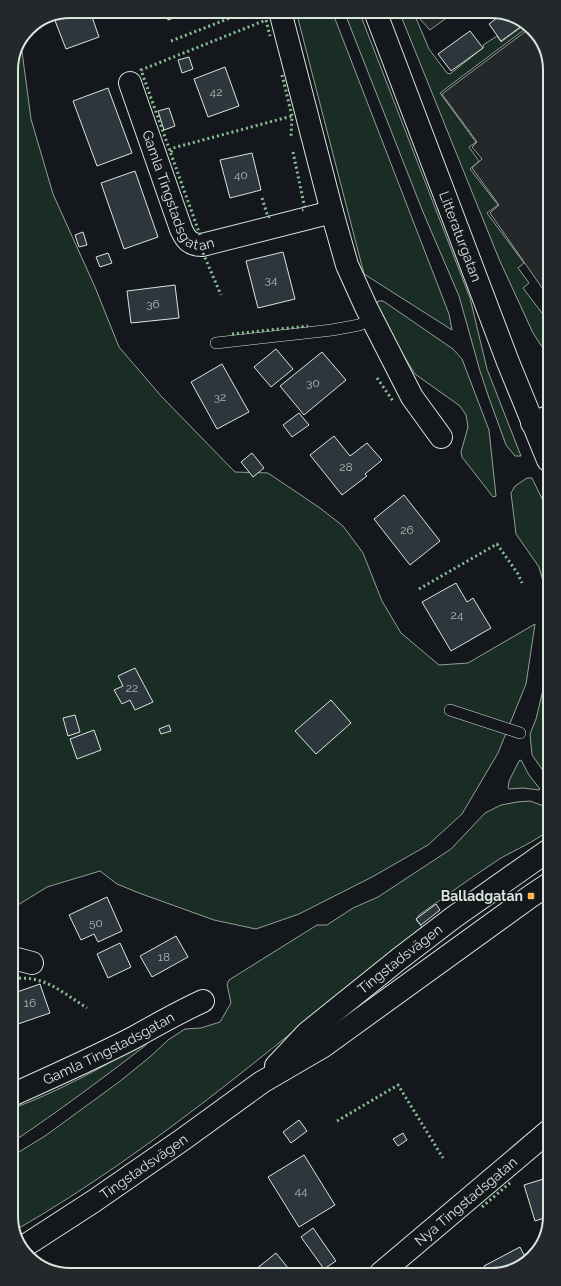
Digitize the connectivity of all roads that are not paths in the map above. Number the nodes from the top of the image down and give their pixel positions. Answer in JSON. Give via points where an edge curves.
{"nodes":[{"id":1,"x":282,"y":18,"type":"edge"},
{"id":2,"x":378,"y":18,"type":"edge"},
{"id":3,"x":130,"y":83,"type":"dead end"},
{"id":4,"x":332,"y":212,"type":"junction"},
{"id":5,"x":372,"y":319,"type":"junction"},
{"id":6,"x":216,"y":343,"type":"dead end"},
{"id":7,"x":540,"y":420,"type":"edge"},
{"id":8,"x":543,"y":435,"type":"edge"},
{"id":9,"x":441,"y":437,"type":"dead end"},
{"id":10,"x":450,"y":710,"type":"dead end"},
{"id":11,"x":520,"y":733,"type":"dead end"},
{"id":12,"x":543,"y":854,"type":"edge"},
{"id":13,"x":543,"y":888,"type":"edge"},
{"id":14,"x":203,"y":1001,"type":"dead end"},
{"id":15,"x":262,"y":1082,"type":"junction"},
{"id":16,"x":18,"y":1092,"type":"edge"},
{"id":17,"x":543,"y":1136,"type":"edge"},
{"id":18,"x":27,"y":1245,"type":"edge"},
{"id":19,"x":387,"y":1268,"type":"edge"}],
"edges":[{"from":1,"to":4,"type":"street"},
{"from":2,"to":7,"type":"street","name":"Litteraturgatan"},
{"from":3,"to":4,"type":"street","name":"Gamla Tingstadsgatan","via":[[181,230],[191,244],[202,245]]},
{"from":4,"to":5,"type":"street","via":[[348,264]]},
{"from":5,"to":6,"type":"lane","via":[[359,325],[332,330]]},
{"from":5,"to":9,"type":"street","via":[[412,397]]},
{"from":7,"to":8,"type":"street","name":"Litteraturgatan"},
{"from":10,"to":11,"type":"lane"},
{"from":12,"to":15,"type":"street","name":"Tingstadsvägen","via":[[448,922],[307,1033]]},
{"from":13,"to":15,"type":"street","name":"Tingstadsvägen","via":[[322,1047]]},
{"from":14,"to":16,"type":"street","name":"Gamla Tingstadsgatan","via":[[76,1066]]},
{"from":15,"to":18,"type":"street","name":"Tingstadsvägen","via":[[101,1197]]},
{"from":17,"to":19,"type":"street","name":"Nya Tingstadsgatan"}]}
